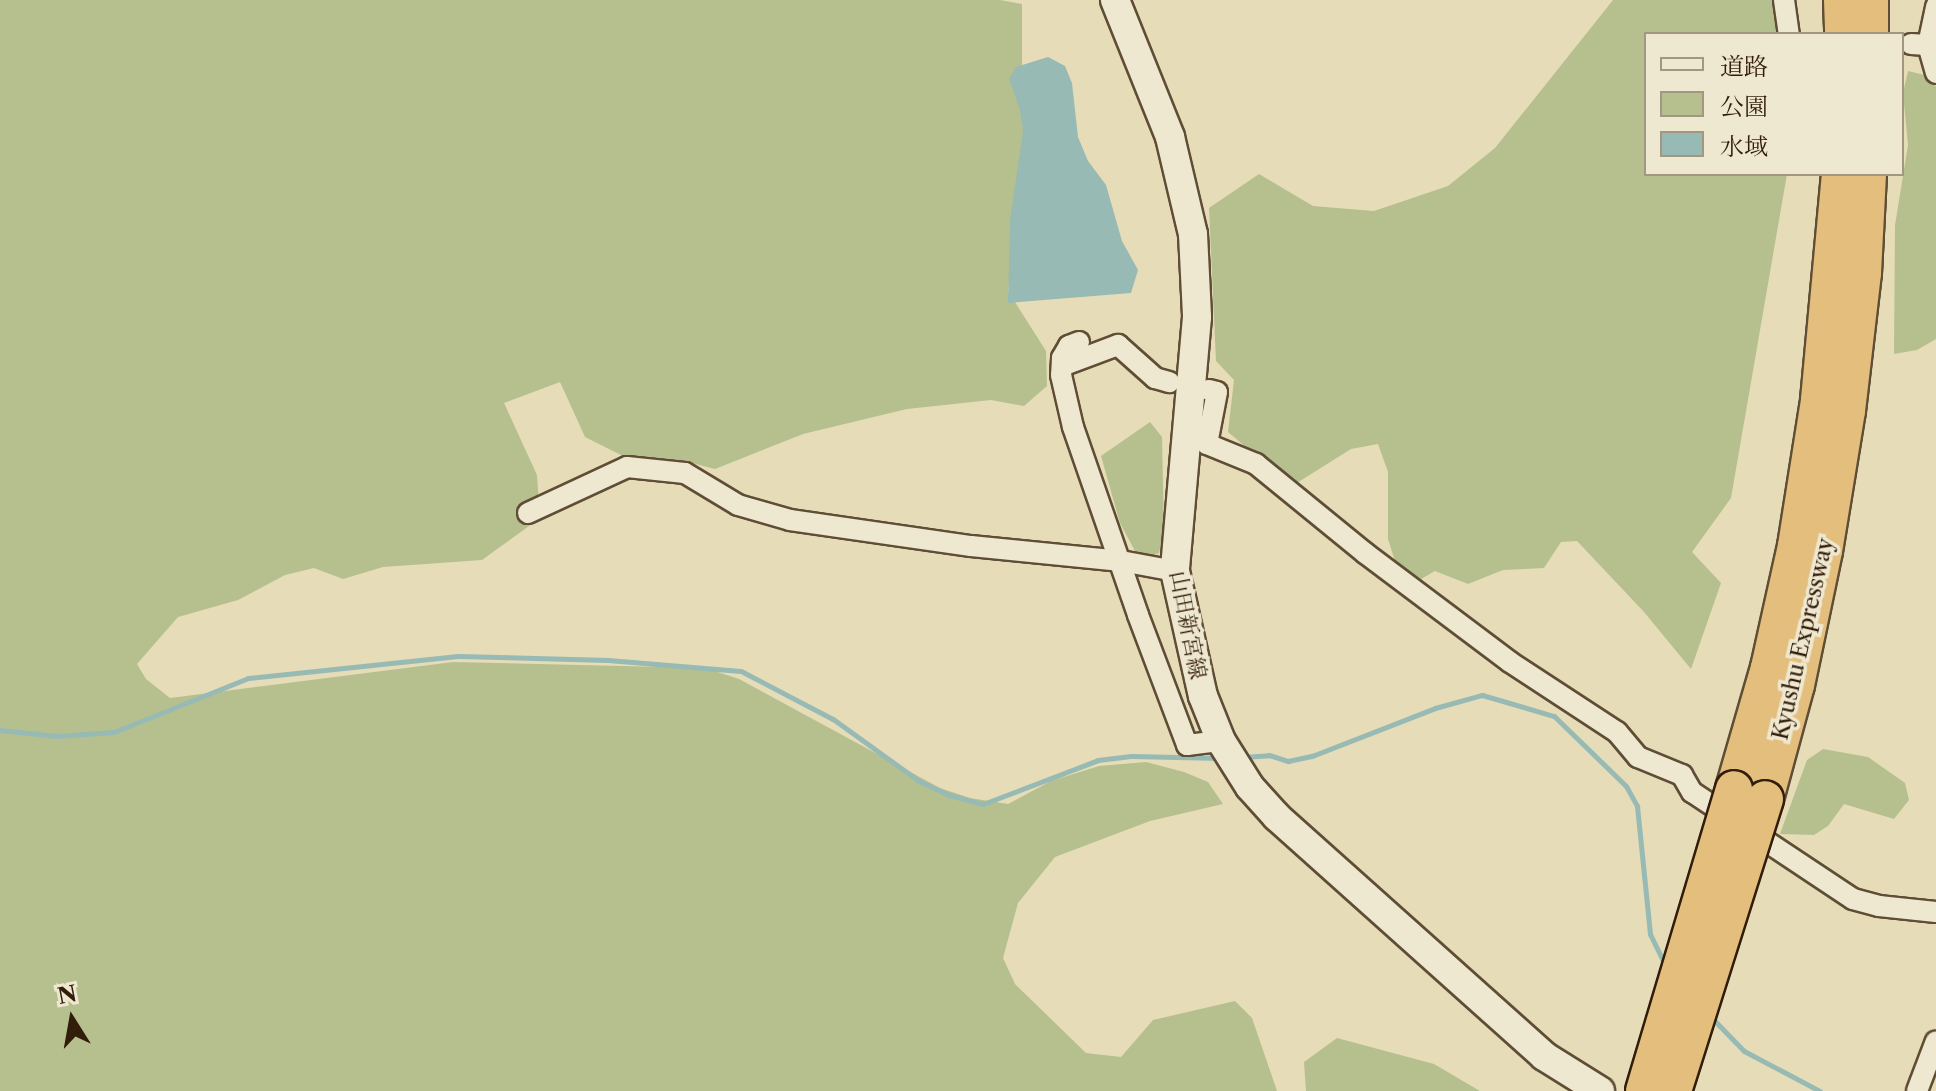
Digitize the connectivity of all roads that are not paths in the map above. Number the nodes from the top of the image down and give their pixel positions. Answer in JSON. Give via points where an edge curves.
{"nodes":[{"id":1,"x":1115,"y":0,"type":"edge"},
{"id":2,"x":1784,"y":0,"type":"edge"},
{"id":3,"x":1842,"y":0,"type":"edge"},
{"id":4,"x":1870,"y":0,"type":"edge"},
{"id":5,"x":1936,"y":6,"type":"edge"},
{"id":6,"x":1789,"y":32,"type":"edge"},
{"id":7,"x":1843,"y":32,"type":"edge"},
{"id":8,"x":1870,"y":32,"type":"edge"},
{"id":9,"x":1936,"y":73,"type":"edge"},
{"id":10,"x":1840,"y":176,"type":"edge"},
{"id":11,"x":1868,"y":176,"type":"edge"},
{"id":12,"x":1079,"y":342,"type":"dead end"},
{"id":13,"x":1062,"y":366,"type":"junction"},
{"id":14,"x":1169,"y":382,"type":"dead end"},
{"id":15,"x":1209,"y":390,"type":"dead end"},
{"id":16,"x":528,"y":513,"type":"dead end"},
{"id":17,"x":1121,"y":561,"type":"junction"},
{"id":18,"x":1175,"y":571,"type":"junction"},
{"id":19,"x":1221,"y":741,"type":"junction"},
{"id":20,"x":1750,"y":794,"type":"junction"},
{"id":21,"x":1936,"y":912,"type":"edge"},
{"id":22,"x":1936,"y":1041,"type":"edge"},
{"id":23,"x":1600,"y":1091,"type":"edge"},
{"id":24,"x":1644,"y":1091,"type":"edge"},
{"id":25,"x":1673,"y":1091,"type":"edge"},
{"id":26,"x":1917,"y":1091,"type":"edge"}],
"edges":[{"from":1,"to":18,"type":"main road","name":"山田新宮線","via":[[1170,137],[1193,234],[1197,317]]},
{"from":2,"to":6,"type":"street"},
{"from":3,"to":7,"type":"highway"},
{"from":4,"to":8,"type":"highway"},
{"from":5,"to":9,"type":"street","via":[[1920,44]]},
{"from":10,"to":20,"type":"highway","name":"Kyushu Expressway","via":[[1819,400]]},
{"from":11,"to":20,"type":"highway","name":"Kyushu Expressway","via":[[1863,273],[1839,458],[1796,685]]},
{"from":12,"to":13,"type":"street","via":[[1069,346]]},
{"from":13,"to":14,"type":"street","via":[[1118,345],[1155,378]]},
{"from":13,"to":17,"type":"street","via":[[1073,427]]},
{"from":15,"to":21,"type":"street","via":[[1217,392],[1207,444],[1256,464],[1510,662],[1617,732],[1638,757],[1682,775],[1692,792],[1853,899]]},
{"from":16,"to":17,"type":"street","via":[[627,467],[685,473],[738,505],[790,520]]},
{"from":17,"to":18,"type":"street"},
{"from":17,"to":19,"type":"street","via":[[1187,745]]},
{"from":18,"to":19,"type":"main road","name":"山田新宮線","via":[[1203,696]]},
{"from":19,"to":23,"type":"main road","name":"山田新宮線","via":[[1277,817],[1532,1046]]},
{"from":20,"to":24,"type":"highway","name":"Kyushu Expressway","bridge":true},
{"from":20,"to":25,"type":"highway","name":"Kyushu Expressway","bridge":true},
{"from":22,"to":26,"type":"street"}]}
